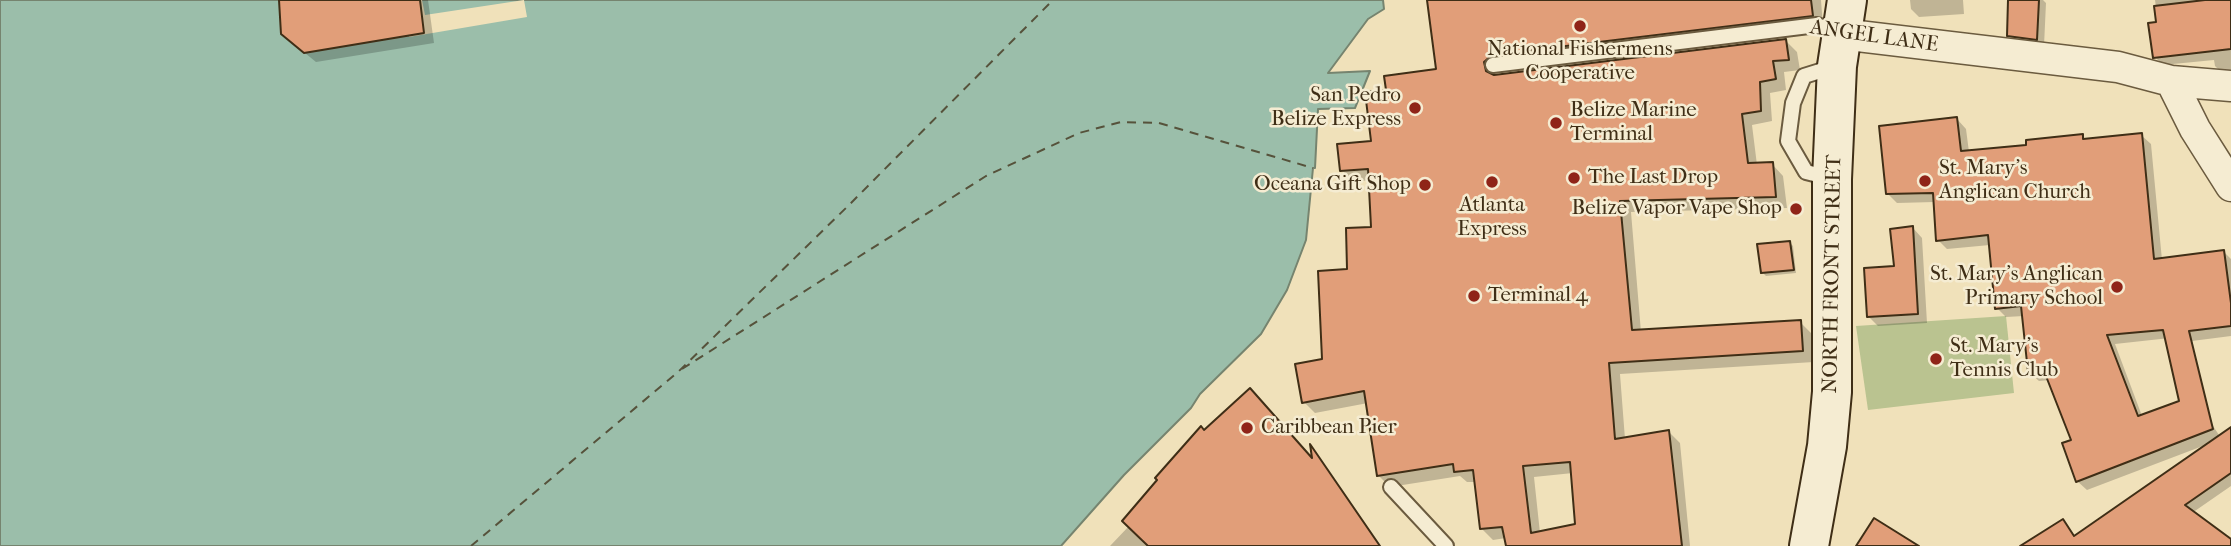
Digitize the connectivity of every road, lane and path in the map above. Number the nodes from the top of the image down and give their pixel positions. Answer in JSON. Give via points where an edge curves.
{"nodes":[{"id":1,"x":1842,"y":33,"type":"edge"},
{"id":2,"x":1493,"y":65,"type":"dead end"},
{"id":3,"x":2171,"y":81,"type":"junction"},
{"id":4,"x":2231,"y":86,"type":"edge"},
{"id":5,"x":2231,"y":186,"type":"edge"},
{"id":6,"x":1391,"y":487,"type":"dead end"},
{"id":7,"x":1447,"y":546,"type":"edge"},
{"id":8,"x":1809,"y":546,"type":"edge"}],
"edges":[{"from":1,"to":2,"type":"lane","name":"ANGEL LANE","via":[[1817,24]]},
{"from":1,"to":3,"type":"street","name":"ANGEL LANE","via":[[2118,67]]},
{"from":1,"to":8,"type":"main road","name":"NORTH FRONT STREET","via":[[1832,179],[1832,392]]},
{"from":3,"to":4,"type":"street","name":"ANGEL LANE"},
{"from":3,"to":5,"type":"street"},
{"from":6,"to":7,"type":"lane"}]}
